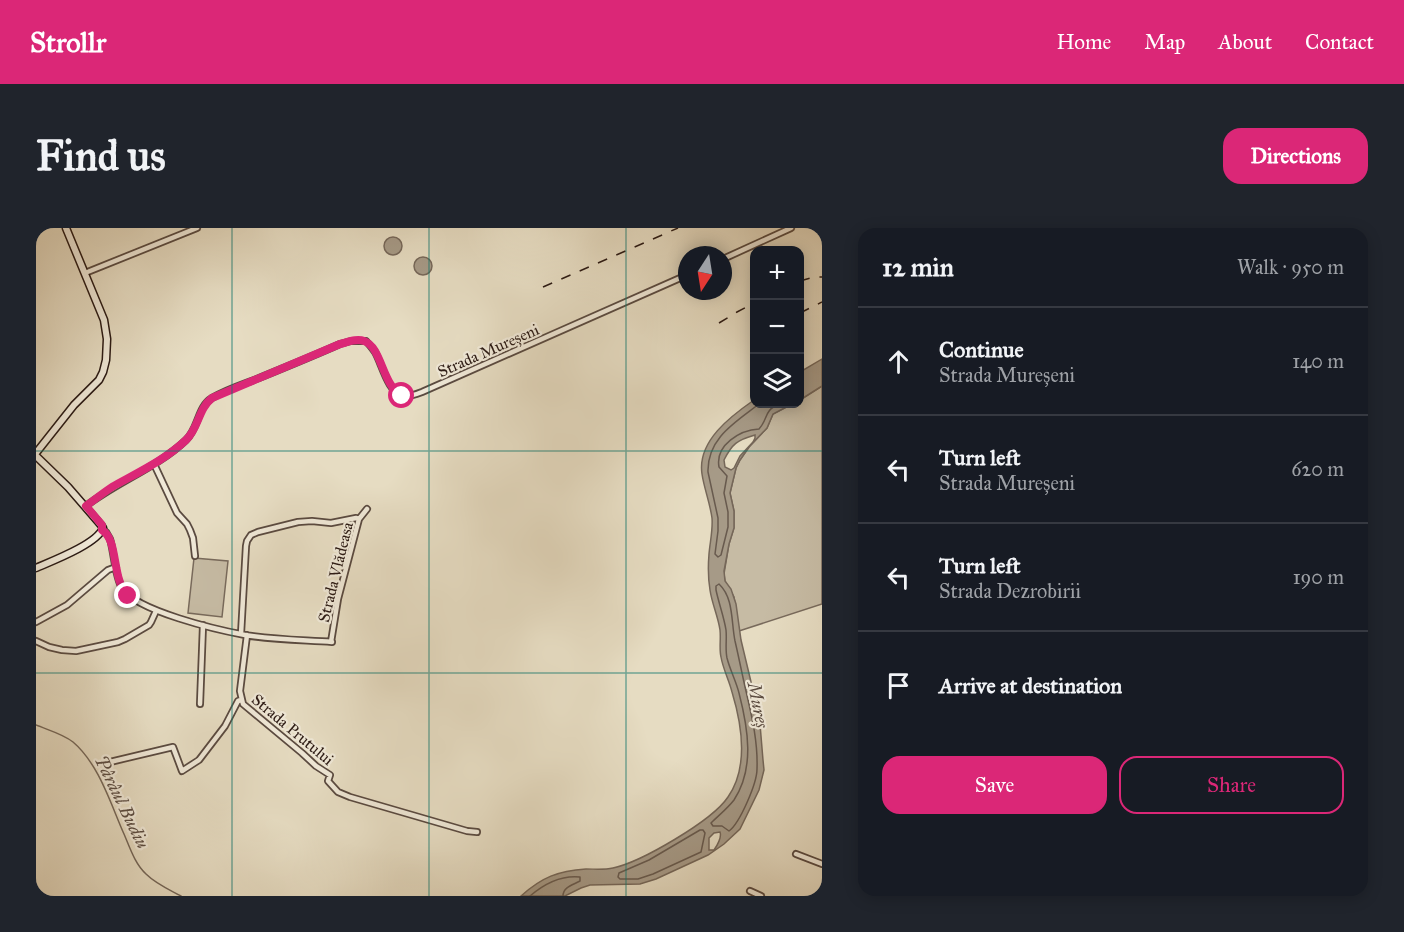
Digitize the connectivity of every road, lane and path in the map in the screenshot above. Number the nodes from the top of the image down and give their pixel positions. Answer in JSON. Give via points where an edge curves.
{"nodes":[{"id":1,"x":66,"y":228,"type":"edge"},
{"id":2,"x":197,"y":228,"type":"edge"},
{"id":3,"x":791,"y":228,"type":"edge"},
{"id":4,"x":732,"y":255,"type":"edge"},
{"id":5,"x":85,"y":273,"type":"junction"},
{"id":6,"x":678,"y":279,"type":"edge"},
{"id":7,"x":36,"y":454,"type":"edge"},
{"id":8,"x":154,"y":464,"type":"junction"},
{"id":9,"x":86,"y":506,"type":"junction"},
{"id":10,"x":367,"y":509,"type":"dead end"},
{"id":11,"x":359,"y":519,"type":"junction"},
{"id":12,"x":102,"y":530,"type":"junction"},
{"id":13,"x":195,"y":556,"type":"dead end"},
{"id":14,"x":36,"y":567,"type":"edge"},
{"id":15,"x":116,"y":567,"type":"junction"},
{"id":16,"x":156,"y":611,"type":"junction"},
{"id":17,"x":36,"y":622,"type":"edge"},
{"id":18,"x":203,"y":625,"type":"junction"},
{"id":19,"x":244,"y":634,"type":"junction"},
{"id":20,"x":36,"y":641,"type":"edge"},
{"id":21,"x":241,"y":700,"type":"junction"},
{"id":22,"x":200,"y":704,"type":"dead end"},
{"id":23,"x":110,"y":762,"type":"dead end"},
{"id":24,"x":477,"y":832,"type":"dead end"},
{"id":25,"x":796,"y":854,"type":"dead end"},
{"id":26,"x":822,"y":864,"type":"edge"},
{"id":27,"x":750,"y":891,"type":"dead end"},
{"id":28,"x":761,"y":896,"type":"edge"}],
"edges":[{"from":1,"to":5,"type":"street"},
{"from":2,"to":5,"type":"street"},
{"from":3,"to":4,"type":"street"},
{"from":5,"to":7,"type":"street","via":[[106,329],[103,372]]},
{"from":6,"to":8,"type":"street","name":"Strada Mureșeni","via":[[411,396],[402,396],[391,386],[366,341],[340,344],[212,398],[192,434]]},
{"from":7,"to":9,"type":"street"},
{"from":8,"to":9,"type":"street","name":"Strada Mureșeni"},
{"from":8,"to":13,"type":"street","via":[[177,513],[190,530]]},
{"from":9,"to":12,"type":"street"},
{"from":10,"to":11,"type":"street","name":"Strada Vlădeasa"},
{"from":11,"to":19,"type":"street","name":"Strada Prutului","via":[[298,522],[251,535],[246,546]]},
{"from":11,"to":19,"type":"street","name":"Strada Vlădeasa","via":[[338,599],[332,642]]},
{"from":12,"to":14,"type":"street","via":[[76,550]]},
{"from":12,"to":15,"type":"street","via":[[110,539]]},
{"from":15,"to":16,"type":"street","via":[[125,592]]},
{"from":15,"to":17,"type":"street","via":[[67,605]]},
{"from":16,"to":18,"type":"street"},
{"from":16,"to":20,"type":"street","via":[[149,625],[111,644],[69,651]]},
{"from":18,"to":19,"type":"street"},
{"from":18,"to":22,"type":"street"},
{"from":19,"to":21,"type":"street","name":"Strada Prutului"},
{"from":21,"to":23,"type":"street","via":[[198,760],[182,771],[173,747]]},
{"from":21,"to":24,"type":"street","name":"Strada Prutului","via":[[330,776],[329,783],[338,792]]},
{"from":25,"to":26,"type":"street"},
{"from":27,"to":28,"type":"street"}]}
